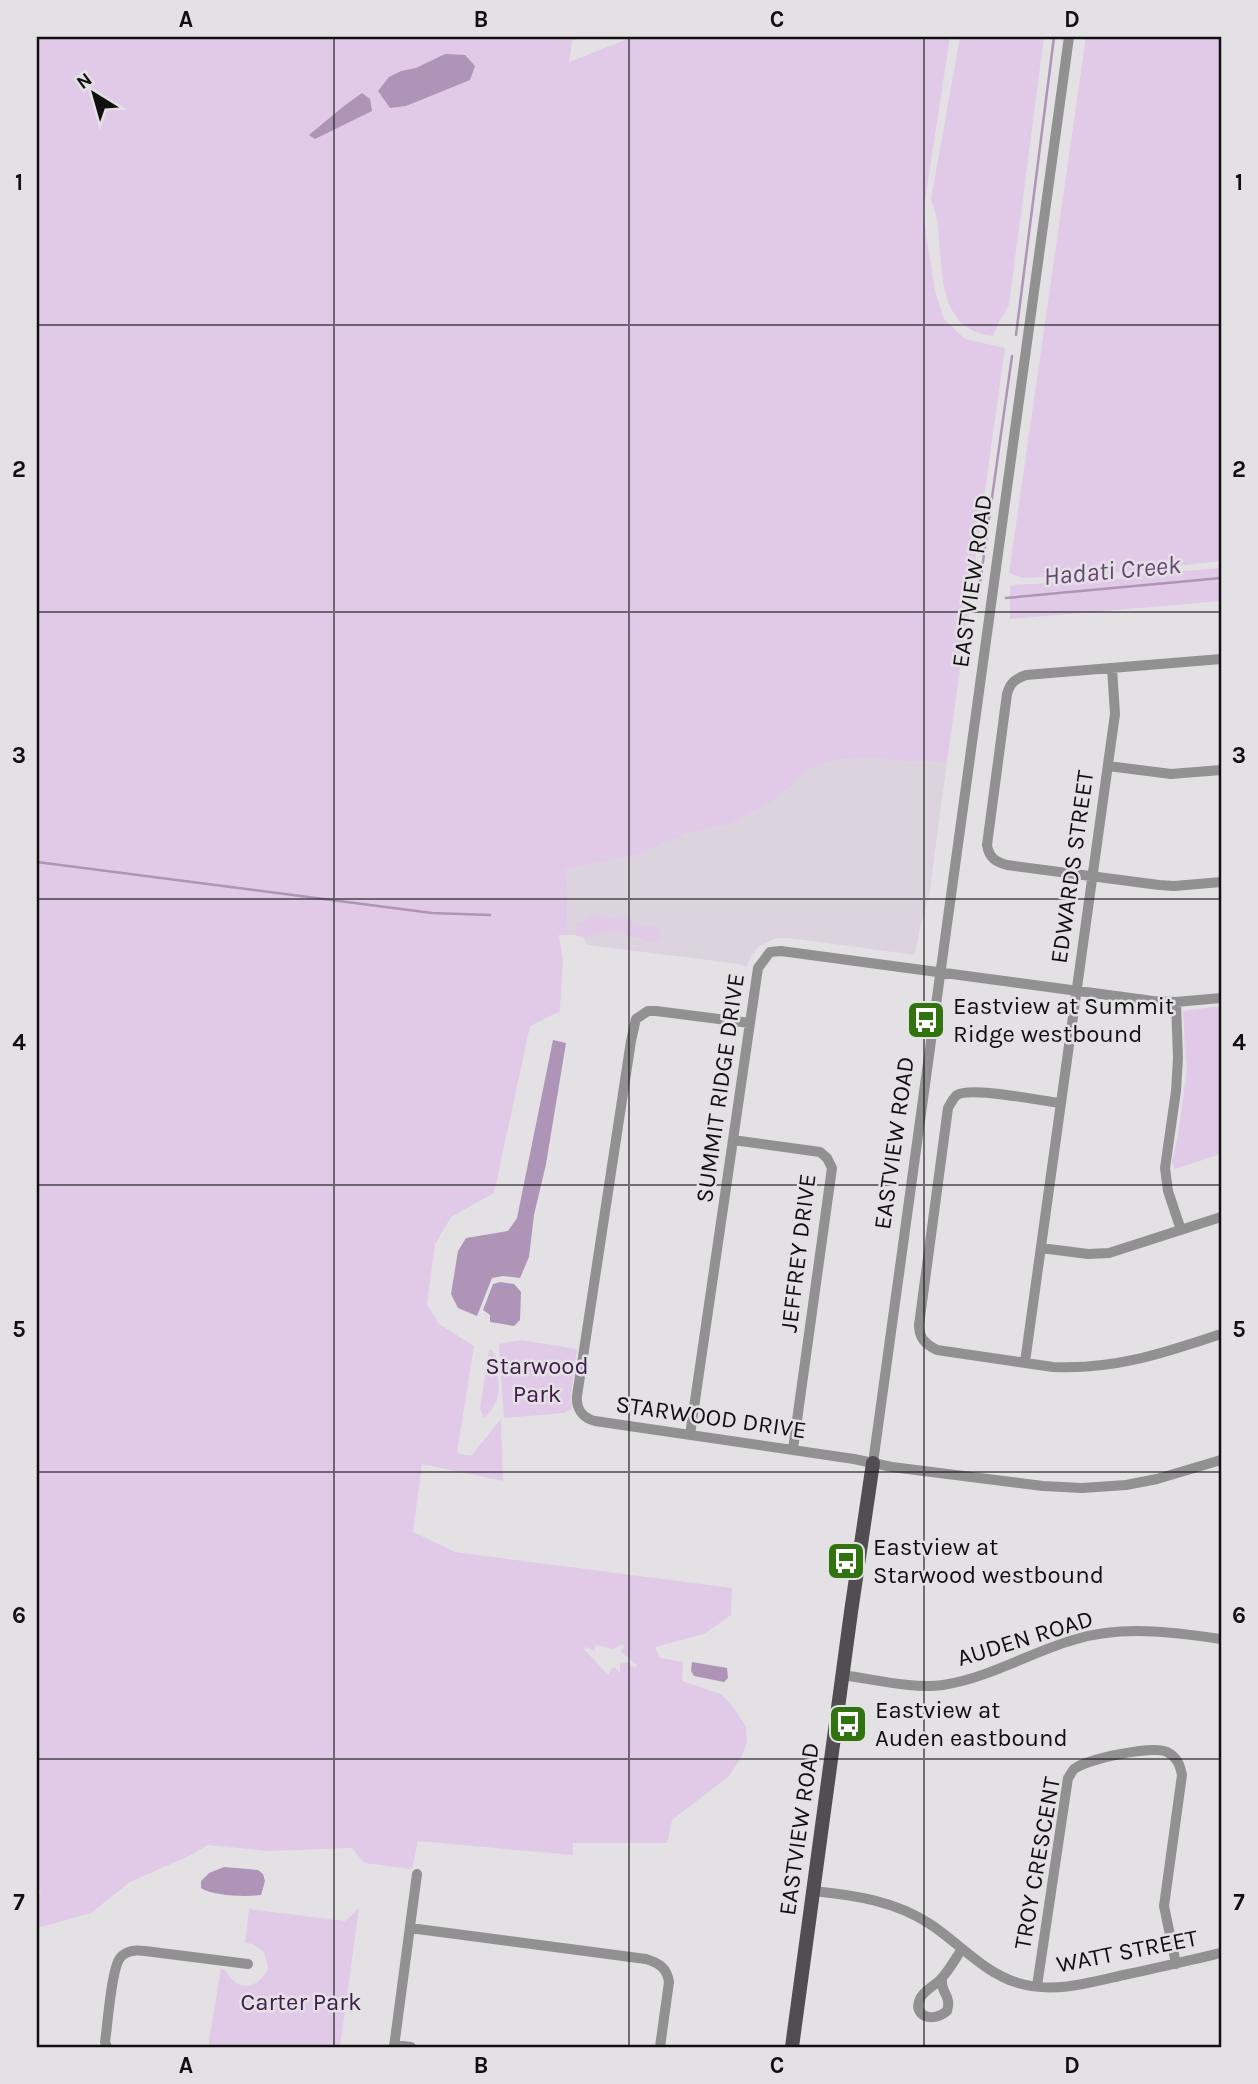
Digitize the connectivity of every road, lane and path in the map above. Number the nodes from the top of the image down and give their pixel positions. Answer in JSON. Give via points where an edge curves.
{"nodes":[{"id":1,"x":1069,"y":37,"type":"edge"},
{"id":2,"x":1221,"y":659,"type":"edge"},
{"id":3,"x":1112,"y":668,"type":"junction"},
{"id":4,"x":1108,"y":766,"type":"junction"},
{"id":5,"x":1221,"y":770,"type":"edge"},
{"id":6,"x":1093,"y":876,"type":"junction"},
{"id":7,"x":1221,"y":882,"type":"edge"},
{"id":8,"x":940,"y":972,"type":"junction"},
{"id":9,"x":1076,"y":991,"type":"junction"},
{"id":10,"x":1221,"y":998,"type":"edge"},
{"id":11,"x":1176,"y":1002,"type":"junction"},
{"id":12,"x":750,"y":1023,"type":"junction"},
{"id":13,"x":1060,"y":1103,"type":"junction"},
{"id":14,"x":733,"y":1140,"type":"junction"},
{"id":15,"x":1221,"y":1217,"type":"edge"},
{"id":16,"x":1181,"y":1230,"type":"junction"},
{"id":17,"x":1041,"y":1248,"type":"junction"},
{"id":18,"x":1221,"y":1334,"type":"edge"},
{"id":19,"x":1025,"y":1362,"type":"junction"},
{"id":20,"x":690,"y":1435,"type":"junction"},
{"id":21,"x":793,"y":1450,"type":"junction"},
{"id":22,"x":1221,"y":1460,"type":"edge"},
{"id":23,"x":873,"y":1463,"type":"junction"},
{"id":24,"x":1221,"y":1639,"type":"edge"},
{"id":25,"x":842,"y":1675,"type":"junction"},
{"id":26,"x":417,"y":1874,"type":"dead end"},
{"id":27,"x":813,"y":1891,"type":"junction"},
{"id":28,"x":410,"y":1928,"type":"junction"},
{"id":29,"x":962,"y":1949,"type":"junction"},
{"id":30,"x":1221,"y":1953,"type":"edge"},
{"id":31,"x":248,"y":1964,"type":"dead end"},
{"id":32,"x":1175,"y":1964,"type":"junction"},
{"id":33,"x":942,"y":1979,"type":"dead end"},
{"id":34,"x":1037,"y":1986,"type":"junction"},
{"id":35,"x":394,"y":2046,"type":"edge"},
{"id":36,"x":107,"y":2047,"type":"edge"},
{"id":37,"x":411,"y":2047,"type":"edge"},
{"id":38,"x":660,"y":2047,"type":"edge"},
{"id":39,"x":792,"y":2047,"type":"edge"}],
"edges":[{"from":1,"to":8,"type":"street","name":"EASTVIEW ROAD"},
{"from":2,"to":3,"type":"street"},
{"from":3,"to":4,"type":"street","name":"EDWARDS STREET","via":[[1115,714]]},
{"from":3,"to":6,"type":"street","via":[[1026,675],[1010,684],[987,845],[991,858],[1007,865]]},
{"from":4,"to":5,"type":"street","via":[[1171,775]]},
{"from":4,"to":6,"type":"street","name":"EDWARDS STREET"},
{"from":6,"to":7,"type":"street","via":[[1167,886]]},
{"from":6,"to":9,"type":"street","name":"EDWARDS STREET"},
{"from":8,"to":9,"type":"street","name":"SUMMIT RIDGE DRIVE"},
{"from":8,"to":12,"type":"street","name":"SUMMIT RIDGE DRIVE","via":[[775,950],[758,968]]},
{"from":8,"to":23,"type":"street","name":"EASTVIEW ROAD"},
{"from":9,"to":11,"type":"street","name":"SUMMIT RIDGE DRIVE"},
{"from":9,"to":13,"type":"street","name":"EDWARDS STREET"},
{"from":10,"to":11,"type":"street","name":"SUMMIT RIDGE DRIVE"},
{"from":11,"to":16,"type":"street","via":[[1176,1091],[1165,1168]]},
{"from":12,"to":14,"type":"street","name":"SUMMIT RIDGE DRIVE"},
{"from":12,"to":20,"type":"street","name":"STARWOOD DRIVE","via":[[656,1011],[636,1019],[584,1346],[577,1402],[584,1416]]},
{"from":13,"to":17,"type":"street","name":"EDWARDS STREET"},
{"from":13,"to":19,"type":"street","via":[[965,1092],[952,1100],[947,1122],[919,1333],[937,1350]]},
{"from":14,"to":20,"type":"street","name":"SUMMIT RIDGE DRIVE"},
{"from":14,"to":21,"type":"street","name":"JEFFREY DRIVE","via":[[820,1152],[832,1168]]},
{"from":15,"to":16,"type":"street"},
{"from":16,"to":17,"type":"street","via":[[1109,1253]]},
{"from":17,"to":19,"type":"street","name":"EDWARDS STREET"},
{"from":18,"to":19,"type":"street","via":[[1120,1364],[1070,1368]]},
{"from":20,"to":21,"type":"street","name":"STARWOOD DRIVE"},
{"from":21,"to":23,"type":"street","name":"STARWOOD DRIVE"},
{"from":22,"to":23,"type":"street","name":"STARWOOD DRIVE","via":[[1143,1482],[1082,1488]]},
{"from":23,"to":25,"type":"main road","name":"EASTVIEW ROAD"},
{"from":24,"to":25,"type":"street","name":"AUDEN ROAD","via":[[1124,1631],[1074,1639],[997,1670],[942,1685]]},
{"from":25,"to":27,"type":"main road","name":"EASTVIEW ROAD"},
{"from":26,"to":28,"type":"street"},
{"from":27,"to":29,"type":"street","name":"WATT STREET","via":[[899,1908],[929,1923]]},
{"from":27,"to":39,"type":"main road","name":"EASTVIEW ROAD"},
{"from":28,"to":35,"type":"street"},
{"from":28,"to":38,"type":"street","via":[[657,1962],[669,1982]]},
{"from":29,"to":33,"type":"street"},
{"from":29,"to":34,"type":"street","name":"WATT STREET","via":[[997,1974]]},
{"from":30,"to":32,"type":"street","name":"WATT STREET"},
{"from":31,"to":36,"type":"street","via":[[126,1952],[116,1964]]},
{"from":32,"to":34,"type":"street","name":"WATT STREET","via":[[1067,1988]]},
{"from":32,"to":34,"type":"street","name":"TROY CRESCENT","via":[[1164,1906],[1181,1767],[1168,1752],[1138,1751],[1083,1764],[1068,1778]]},
{"from":35,"to":37,"type":"street"}]}
